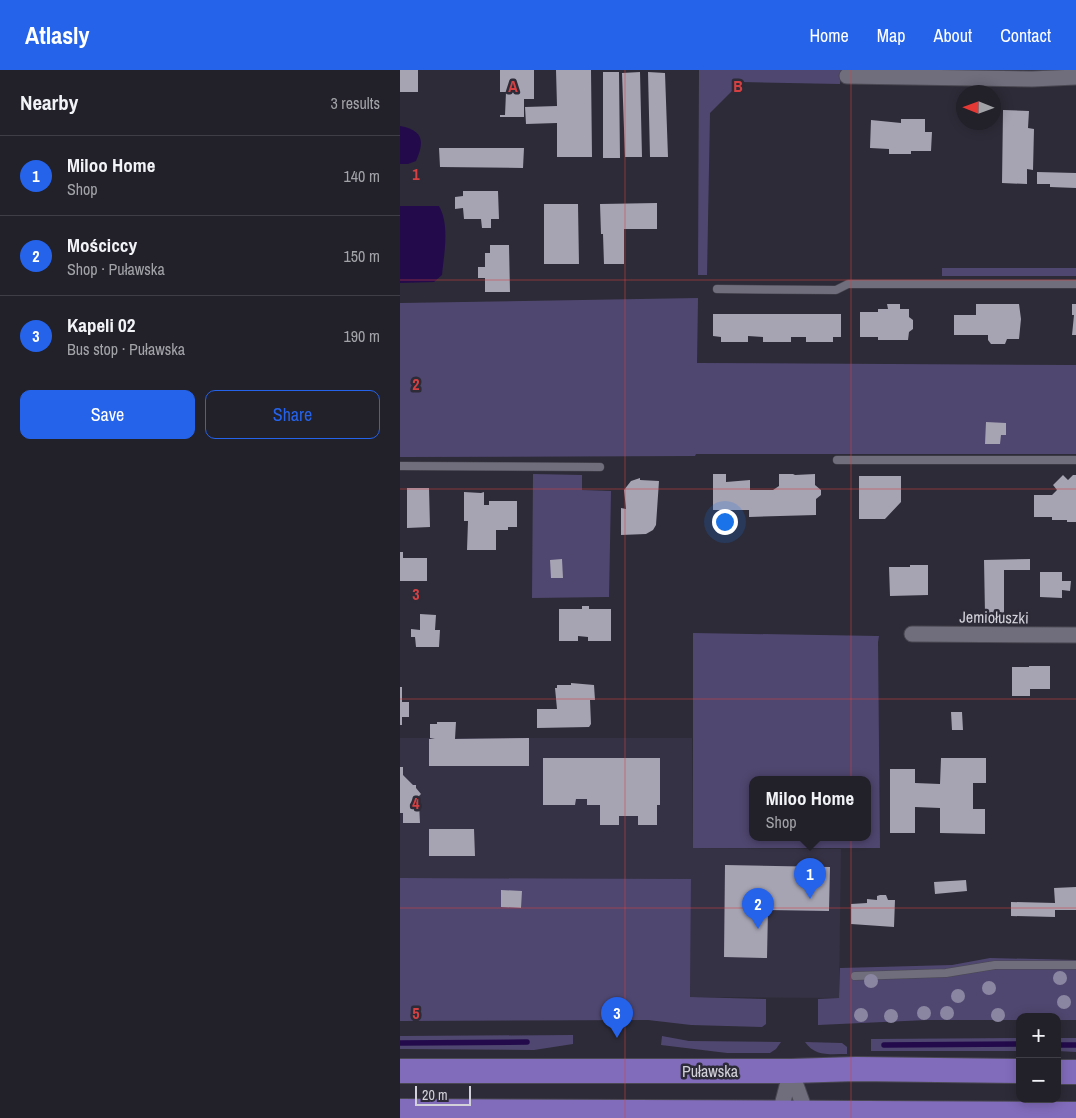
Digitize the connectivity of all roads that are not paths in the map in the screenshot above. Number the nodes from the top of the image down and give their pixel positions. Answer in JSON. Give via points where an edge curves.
{"nodes":[{"id":1,"x":847,"y":76,"type":"dead end"},
{"id":2,"x":1076,"y":77,"type":"edge"},
{"id":3,"x":1076,"y":284,"type":"edge"},
{"id":4,"x":717,"y":289,"type":"dead end"},
{"id":5,"x":837,"y":460,"type":"dead end"},
{"id":6,"x":1076,"y":460,"type":"edge"},
{"id":7,"x":400,"y":466,"type":"edge"},
{"id":8,"x":600,"y":467,"type":"dead end"},
{"id":9,"x":912,"y":634,"type":"dead end"},
{"id":10,"x":1076,"y":635,"type":"edge"},
{"id":11,"x":1076,"y":965,"type":"edge"},
{"id":12,"x":855,"y":976,"type":"dead end"},
{"id":13,"x":400,"y":1071,"type":"edge"},
{"id":14,"x":791,"y":1071,"type":"junction"},
{"id":15,"x":1016,"y":1071,"type":"edge"},
{"id":16,"x":1061,"y":1072,"type":"edge"},
{"id":17,"x":1076,"y":1072,"type":"edge"},
{"id":18,"x":400,"y":1111,"type":"edge"},
{"id":19,"x":1076,"y":1114,"type":"edge"},
{"id":20,"x":780,"y":1116,"type":"edge"},
{"id":21,"x":806,"y":1116,"type":"edge"},
{"id":22,"x":998,"y":1116,"type":"edge"}],
"edges":[{"from":1,"to":2,"type":"street"},
{"from":3,"to":4,"type":"lane","via":[[848,284],[836,290]]},
{"from":5,"to":6,"type":"lane"},
{"from":7,"to":8,"type":"lane"},
{"from":9,"to":10,"type":"street","name":"Jemiołuszki"},
{"from":11,"to":12,"type":"lane","via":[[995,964],[946,973]]},
{"from":13,"to":14,"type":"main road","name":"Puławska"},
{"from":14,"to":15,"type":"main road","name":"Puławska"},
{"from":14,"to":20,"type":"street"},
{"from":14,"to":21,"type":"street"},
{"from":16,"to":17,"type":"main road"},
{"from":18,"to":20,"type":"main road"},
{"from":19,"to":22,"type":"main road"},
{"from":20,"to":21,"type":"main road"},
{"from":21,"to":22,"type":"main road"}]}
